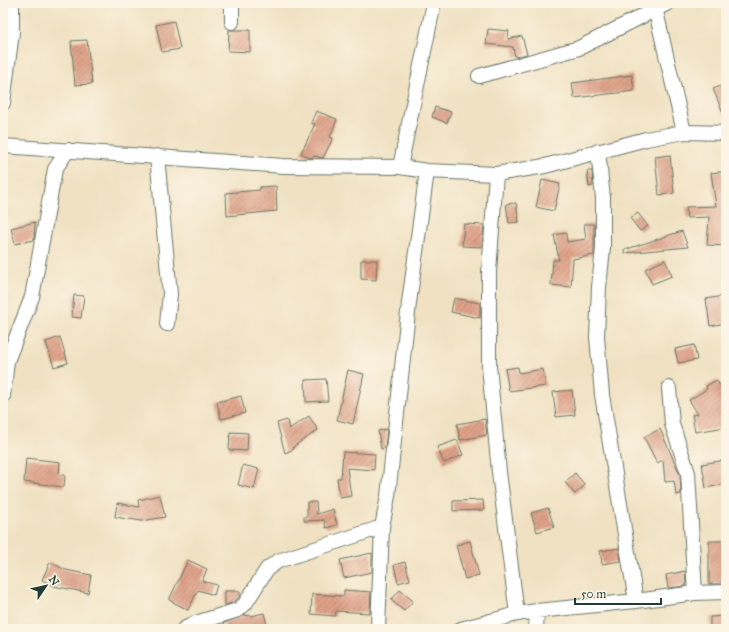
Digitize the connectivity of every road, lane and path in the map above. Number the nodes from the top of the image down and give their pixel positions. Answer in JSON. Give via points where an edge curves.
{"nodes":[{"id":1,"x":12,"y":3,"type":"edge"},
{"id":2,"x":232,"y":3,"type":"edge"},
{"id":3,"x":434,"y":3,"type":"edge"},
{"id":4,"x":659,"y":5,"type":"edge"},
{"id":5,"x":232,"y":22,"type":"dead end"},
{"id":6,"x":479,"y":76,"type":"dead end"},
{"id":7,"x":3,"y":104,"type":"edge"},
{"id":8,"x":684,"y":132,"type":"junction"},
{"id":9,"x":726,"y":133,"type":"edge"},
{"id":10,"x":3,"y":146,"type":"edge"},
{"id":11,"x":45,"y":150,"type":"junction"},
{"id":12,"x":68,"y":150,"type":"junction"},
{"id":13,"x":598,"y":151,"type":"junction"},
{"id":14,"x":157,"y":156,"type":"junction"},
{"id":15,"x":400,"y":167,"type":"junction"},
{"id":16,"x":55,"y":170,"type":"junction"},
{"id":17,"x":427,"y":171,"type":"junction"},
{"id":18,"x":496,"y":174,"type":"junction"},
{"id":19,"x":167,"y":324,"type":"dead end"},
{"id":20,"x":669,"y":388,"type":"dead end"},
{"id":21,"x":3,"y":396,"type":"edge"},
{"id":22,"x":382,"y":527,"type":"junction"},
{"id":23,"x":726,"y":592,"type":"edge"},
{"id":24,"x":695,"y":593,"type":"junction"},
{"id":25,"x":636,"y":601,"type":"junction"},
{"id":26,"x":537,"y":610,"type":"junction"},
{"id":27,"x":517,"y":614,"type":"junction"},
{"id":28,"x":184,"y":629,"type":"edge"},
{"id":29,"x":378,"y":629,"type":"edge"},
{"id":30,"x":461,"y":629,"type":"edge"},
{"id":31,"x":536,"y":629,"type":"edge"}],
"edges":[{"from":1,"to":7,"type":"street","via":[[12,32]]},
{"from":2,"to":5,"type":"street"},
{"from":3,"to":15,"type":"street"},
{"from":4,"to":6,"type":"street","via":[[579,48]]},
{"from":4,"to":8,"type":"street"},
{"from":8,"to":9,"type":"street"},
{"from":8,"to":13,"type":"street"},
{"from":10,"to":11,"type":"street"},
{"from":11,"to":12,"type":"street"},
{"from":11,"to":16,"type":"street"},
{"from":12,"to":14,"type":"street"},
{"from":12,"to":16,"type":"street"},
{"from":13,"to":18,"type":"street","via":[[545,166]]},
{"from":13,"to":25,"type":"street","via":[[603,198],[603,248],[597,337],[602,395]]},
{"from":14,"to":15,"type":"street","via":[[284,166]]},
{"from":14,"to":19,"type":"street","via":[[170,294]]},
{"from":15,"to":17,"type":"street"},
{"from":16,"to":21,"type":"street","via":[[32,297],[7,361]]},
{"from":17,"to":18,"type":"street"},
{"from":17,"to":22,"type":"street","via":[[409,303],[388,496]]},
{"from":18,"to":27,"type":"street","via":[[489,272],[489,366]]},
{"from":20,"to":24,"type":"street","via":[[672,424],[688,473]]},
{"from":22,"to":28,"type":"street","via":[[278,561],[267,570],[245,604],[238,610]]},
{"from":22,"to":29,"type":"street"},
{"from":23,"to":24,"type":"street"},
{"from":24,"to":25,"type":"street"},
{"from":25,"to":26,"type":"street"},
{"from":26,"to":27,"type":"street"},
{"from":26,"to":31,"type":"street"},
{"from":27,"to":30,"type":"street"}]}
